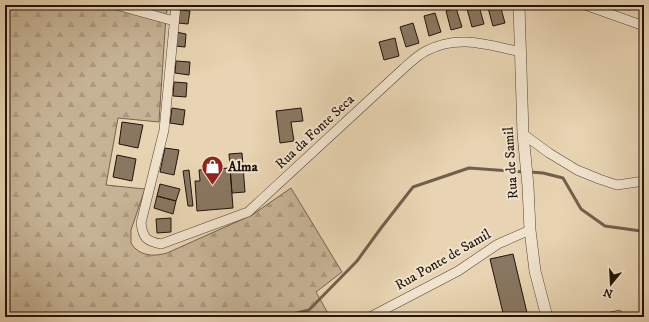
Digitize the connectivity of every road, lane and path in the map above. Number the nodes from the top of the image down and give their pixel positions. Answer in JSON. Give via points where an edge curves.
{"nodes":[{"id":1,"x":116,"y":5,"type":"edge"},
{"id":2,"x":176,"y":5,"type":"edge"},
{"id":3,"x":519,"y":5,"type":"edge"},
{"id":4,"x":585,"y":5,"type":"edge"},
{"id":5,"x":174,"y":21,"type":"junction"},
{"id":6,"x":644,"y":26,"type":"edge"},
{"id":7,"x":521,"y":52,"type":"junction"},
{"id":8,"x":523,"y":134,"type":"junction"},
{"id":9,"x":644,"y":181,"type":"edge"},
{"id":10,"x":530,"y":230,"type":"junction"},
{"id":11,"x":370,"y":317,"type":"edge"},
{"id":12,"x":547,"y":317,"type":"edge"},
{"id":13,"x":600,"y":317,"type":"edge"},
{"id":14,"x":620,"y":317,"type":"edge"}],
"edges":[{"from":1,"to":5,"type":"street"},
{"from":2,"to":5,"type":"street","name":"Rua da Fonte Seca"},
{"from":3,"to":7,"type":"street","name":"Rua de Samil"},
{"from":4,"to":6,"type":"street"},
{"from":5,"to":7,"type":"street","name":"Rua da Fonte Seca","via":[[164,130],[142,223],[142,233],[150,242],[161,244],[248,212],[404,68],[426,51],[448,42],[470,42]]},
{"from":7,"to":8,"type":"street","name":"Rua de Samil"},
{"from":8,"to":9,"type":"street","via":[[571,167],[617,186]]},
{"from":8,"to":10,"type":"street","name":"Rua de Samil"},
{"from":10,"to":11,"type":"street","name":"Rua Ponte de Samil","via":[[498,244],[458,271]]},
{"from":10,"to":12,"type":"street","name":"Rua de Samil","via":[[535,271]]},
{"from":13,"to":14,"type":"lane","via":[[619,313]]}]}
